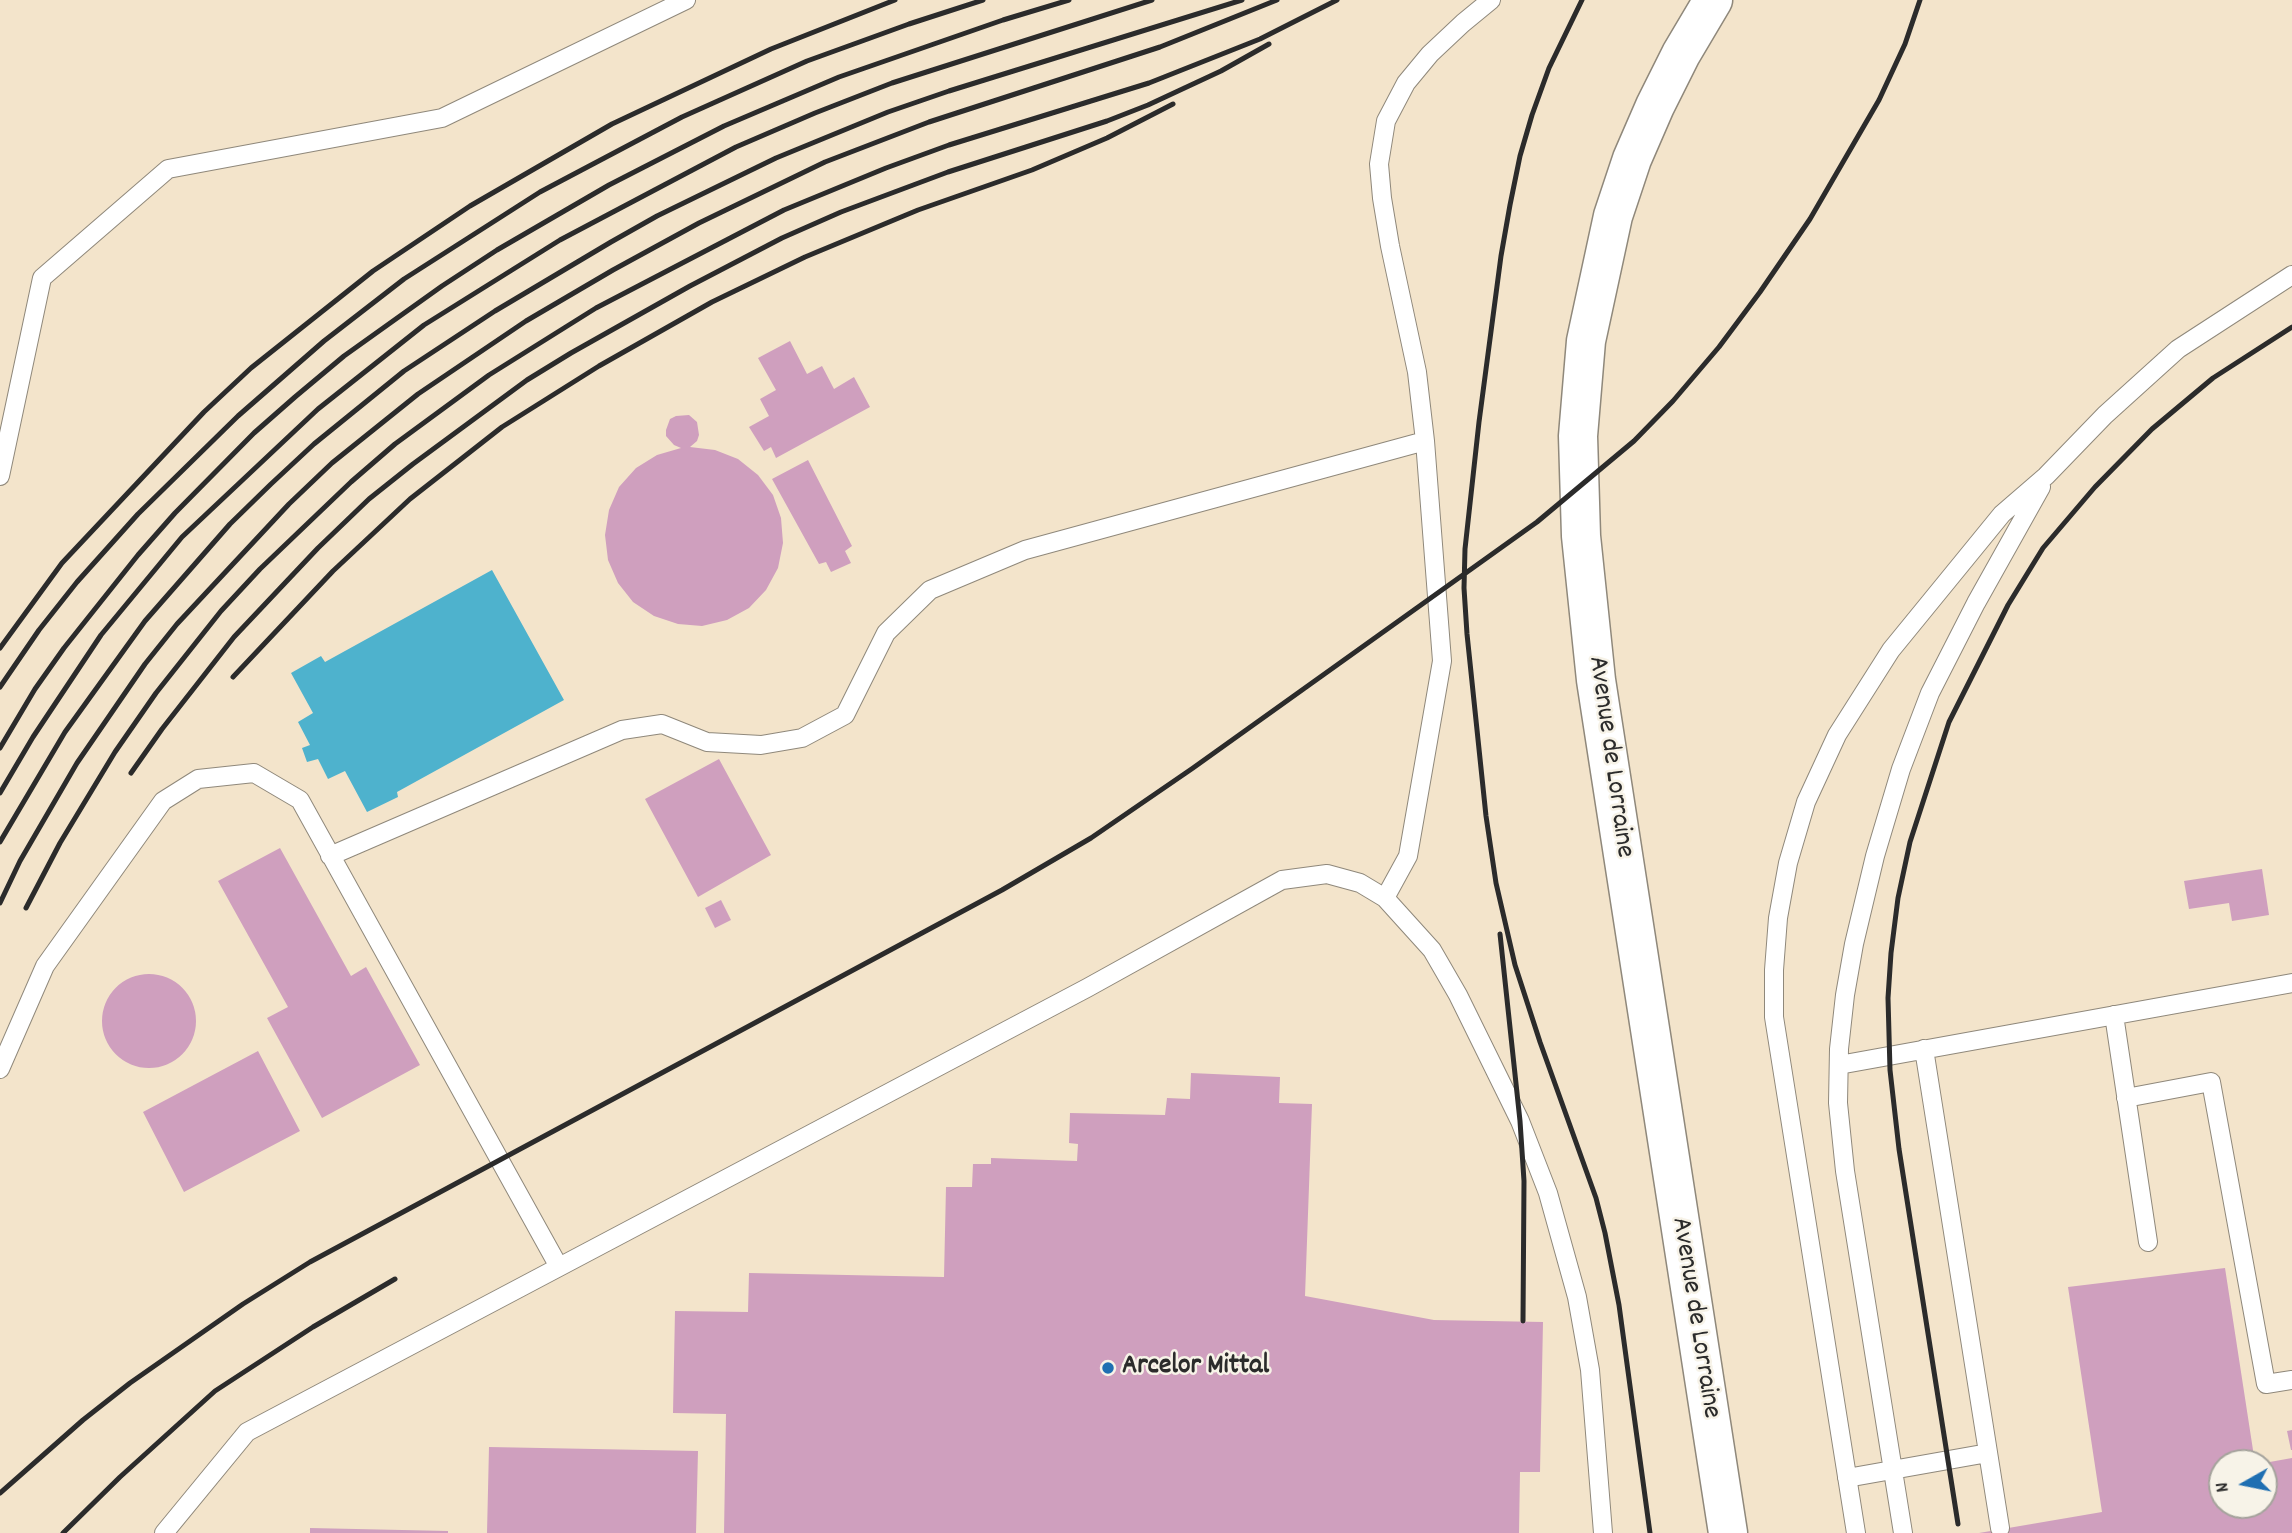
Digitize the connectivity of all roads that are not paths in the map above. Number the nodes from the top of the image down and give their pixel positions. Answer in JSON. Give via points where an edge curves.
{"nodes":[{"id":1,"x":687,"y":0,"type":"edge"},
{"id":2,"x":1491,"y":0,"type":"edge"},
{"id":3,"x":1713,"y":0,"type":"edge"},
{"id":4,"x":2292,"y":275,"type":"edge"},
{"id":5,"x":1425,"y":441,"type":"junction"},
{"id":6,"x":0,"y":476,"type":"edge"},
{"id":7,"x":2046,"y":476,"type":"junction"},
{"id":8,"x":330,"y":856,"type":"junction"},
{"id":9,"x":1385,"y":898,"type":"junction"},
{"id":10,"x":2292,"y":983,"type":"edge"},
{"id":11,"x":2114,"y":1015,"type":"junction"},
{"id":12,"x":1924,"y":1049,"type":"junction"},
{"id":13,"x":1839,"y":1065,"type":"junction"},
{"id":14,"x":0,"y":1069,"type":"edge"},
{"id":15,"x":2126,"y":1098,"type":"junction"},
{"id":16,"x":2148,"y":1242,"type":"dead end"},
{"id":17,"x":559,"y":1267,"type":"junction"},
{"id":18,"x":2292,"y":1380,"type":"edge"},
{"id":19,"x":1988,"y":1453,"type":"junction"},
{"id":20,"x":1893,"y":1470,"type":"junction"},
{"id":21,"x":1847,"y":1478,"type":"junction"},
{"id":22,"x":2000,"y":1528,"type":"dead end"},
{"id":23,"x":164,"y":1533,"type":"edge"},
{"id":24,"x":1602,"y":1533,"type":"edge"},
{"id":25,"x":1728,"y":1533,"type":"edge"},
{"id":26,"x":1856,"y":1533,"type":"edge"},
{"id":27,"x":1903,"y":1533,"type":"edge"}],
"edges":[{"from":1,"to":6,"type":"lane","via":[[442,118],[168,169],[42,278]]},
{"from":2,"to":5,"type":"lane","via":[[1430,54],[1406,83],[1386,121],[1379,164]]},
{"from":3,"to":25,"type":"main road","name":"Avenue de Lorraine","via":[[1655,106],[1613,216],[1586,341],[1578,436],[1581,536],[1596,680]]},
{"from":4,"to":7,"type":"lane","via":[[2178,349]]},
{"from":5,"to":8,"type":"lane","via":[[1025,550],[930,590],[887,633],[845,715],[803,738],[761,745],[707,742],[662,724],[622,730]]},
{"from":5,"to":9,"type":"lane","via":[[1442,661],[1408,856]]},
{"from":7,"to":13,"type":"lane","via":[[1930,693],[1901,769],[1854,944]]},
{"from":7,"to":21,"type":"lane","via":[[2002,514],[1872,678],[1837,735],[1806,802],[1788,863],[1773,970],[1774,1017]]},
{"from":8,"to":14,"type":"lane","via":[[300,800],[254,774],[198,779],[186,786],[163,801],[45,966]]},
{"from":8,"to":17,"type":"lane"},
{"from":9,"to":17,"type":"lane","via":[[1360,883],[1327,874],[1282,880]]},
{"from":9,"to":24,"type":"lane","via":[[1432,950],[1458,995],[1520,1121],[1548,1193],[1577,1297],[1590,1370]]},
{"from":10,"to":11,"type":"lane"},
{"from":11,"to":12,"type":"lane"},
{"from":11,"to":15,"type":"lane"},
{"from":12,"to":13,"type":"lane"},
{"from":12,"to":19,"type":"lane"},
{"from":13,"to":20,"type":"lane","via":[[1844,1171]]},
{"from":15,"to":16,"type":"lane"},
{"from":15,"to":18,"type":"lane","via":[[2211,1082],[2266,1384]]},
{"from":17,"to":23,"type":"lane","via":[[247,1432]]},
{"from":19,"to":20,"type":"lane"},
{"from":19,"to":22,"type":"lane"},
{"from":20,"to":21,"type":"lane"},
{"from":20,"to":27,"type":"lane"},
{"from":21,"to":26,"type":"lane"}]}
